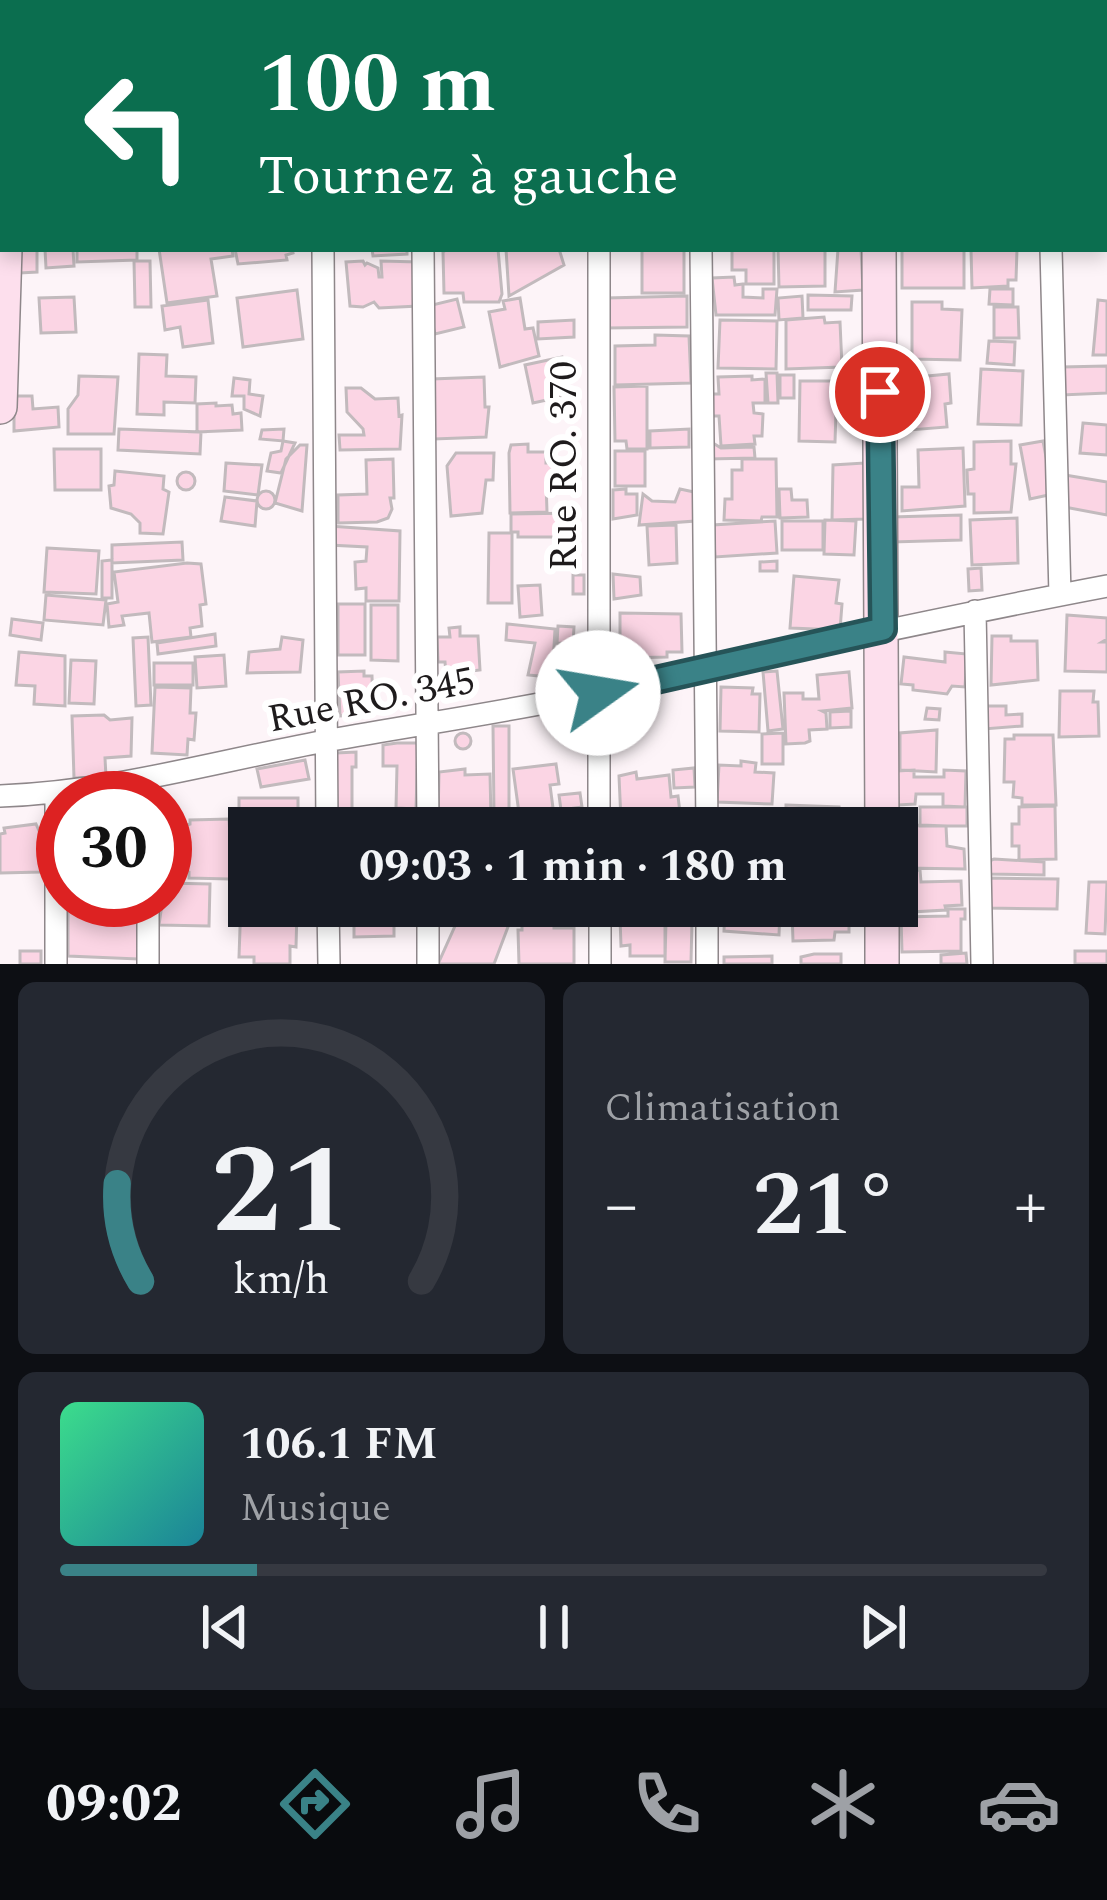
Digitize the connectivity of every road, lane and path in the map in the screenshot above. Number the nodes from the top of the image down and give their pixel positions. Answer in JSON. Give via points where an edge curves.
{"nodes":[{"id":1,"x":5,"y":252,"type":"edge"},
{"id":2,"x":323,"y":252,"type":"edge"},
{"id":3,"x":423,"y":252,"type":"edge"},
{"id":4,"x":599,"y":252,"type":"edge"},
{"id":5,"x":701,"y":252,"type":"edge"},
{"id":6,"x":879,"y":252,"type":"edge"},
{"id":7,"x":1051,"y":252,"type":"edge"},
{"id":8,"x":0,"y":407,"type":"edge"},
{"id":9,"x":1107,"y":586,"type":"edge"},
{"id":10,"x":1060,"y":595,"type":"junction"},
{"id":11,"x":975,"y":611,"type":"junction"},
{"id":12,"x":883,"y":629,"type":"junction"},
{"id":13,"x":708,"y":667,"type":"junction"},
{"id":14,"x":598,"y":693,"type":"junction"},
{"id":15,"x":428,"y":724,"type":"junction"},
{"id":16,"x":326,"y":741,"type":"junction"},
{"id":17,"x":192,"y":777,"type":"edge"},
{"id":18,"x":36,"y":795,"type":"edge"},
{"id":19,"x":0,"y":796,"type":"edge"},
{"id":20,"x":327,"y":807,"type":"edge"},
{"id":21,"x":428,"y":807,"type":"edge"},
{"id":22,"x":599,"y":807,"type":"edge"},
{"id":23,"x":707,"y":807,"type":"edge"},
{"id":24,"x":882,"y":807,"type":"edge"},
{"id":25,"x":56,"y":927,"type":"edge"},
{"id":26,"x":148,"y":927,"type":"edge"},
{"id":27,"x":328,"y":927,"type":"edge"},
{"id":28,"x":428,"y":927,"type":"edge"},
{"id":29,"x":599,"y":927,"type":"edge"},
{"id":30,"x":707,"y":927,"type":"edge"},
{"id":31,"x":882,"y":927,"type":"edge"},
{"id":32,"x":56,"y":964,"type":"edge"},
{"id":33,"x":148,"y":964,"type":"edge"},
{"id":34,"x":328,"y":964,"type":"edge"},
{"id":35,"x":428,"y":964,"type":"edge"},
{"id":36,"x":600,"y":964,"type":"edge"},
{"id":37,"x":706,"y":964,"type":"edge"},
{"id":38,"x":882,"y":964,"type":"edge"},
{"id":39,"x":982,"y":964,"type":"edge"}],
"edges":[{"from":1,"to":8,"type":"street"},
{"from":2,"to":16,"type":"street"},
{"from":3,"to":15,"type":"street"},
{"from":4,"to":14,"type":"street","name":"Rue RO. 370"},
{"from":5,"to":13,"type":"street"},
{"from":6,"to":12,"type":"street"},
{"from":7,"to":10,"type":"street"},
{"from":9,"to":10,"type":"street","name":"Rue RO. 345"},
{"from":10,"to":11,"type":"street","name":"Rue RO. 345"},
{"from":11,"to":12,"type":"street","name":"Rue RO. 345"},
{"from":11,"to":39,"type":"street"},
{"from":12,"to":13,"type":"street","name":"Rue RO. 345"},
{"from":12,"to":24,"type":"street"},
{"from":13,"to":14,"type":"street","name":"Rue RO. 345"},
{"from":13,"to":23,"type":"street"},
{"from":14,"to":15,"type":"street","name":"Rue RO. 345"},
{"from":14,"to":22,"type":"street","name":"Rue RO. 370"},
{"from":15,"to":16,"type":"street","name":"Rue RO. 345"},
{"from":15,"to":21,"type":"street"},
{"from":16,"to":17,"type":"street","name":"Rue RO. 345"},
{"from":16,"to":20,"type":"street"},
{"from":18,"to":19,"type":"street","name":"Rue RO. 345"},
{"from":25,"to":32,"type":"street"},
{"from":26,"to":33,"type":"street"},
{"from":27,"to":34,"type":"street"},
{"from":28,"to":35,"type":"street"},
{"from":29,"to":36,"type":"street"},
{"from":30,"to":37,"type":"street"},
{"from":31,"to":38,"type":"street"}]}
